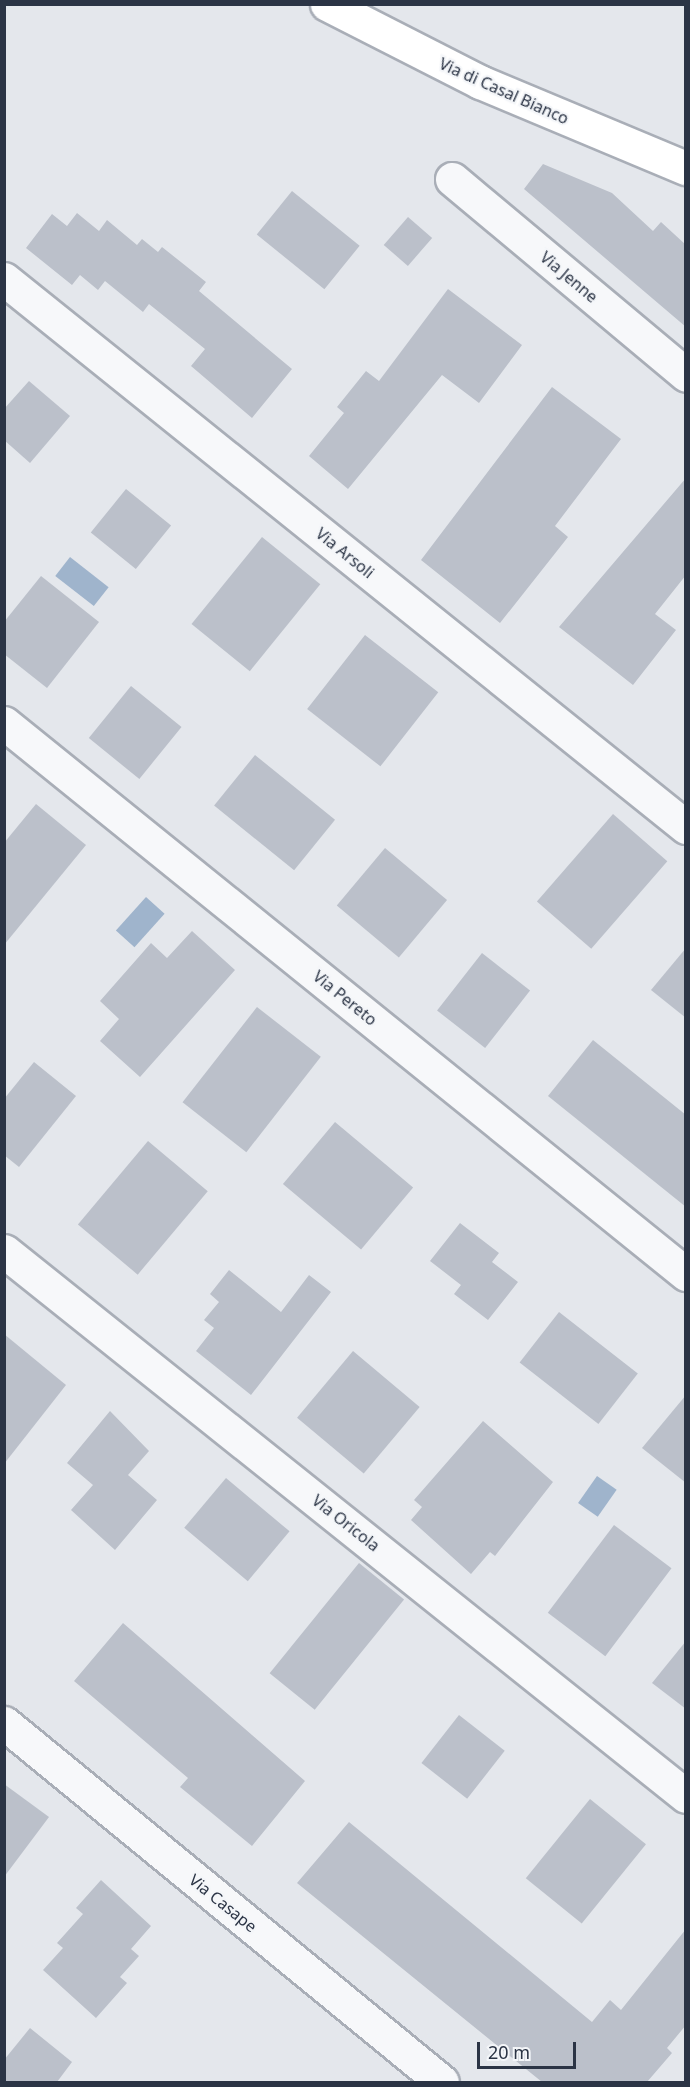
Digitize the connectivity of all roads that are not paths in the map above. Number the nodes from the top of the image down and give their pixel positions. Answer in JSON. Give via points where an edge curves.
{"nodes":[{"id":1,"x":327,"y":4,"type":"edge"},
{"id":2,"x":686,"y":168,"type":"edge"},
{"id":3,"x":452,"y":179,"type":"dead end"},
{"id":4,"x":4,"y":279,"type":"edge"},
{"id":5,"x":686,"y":375,"type":"edge"},
{"id":6,"x":4,"y":723,"type":"edge"},
{"id":7,"x":686,"y":827,"type":"edge"},
{"id":8,"x":8,"y":1261,"type":"edge"},
{"id":9,"x":686,"y":1274,"type":"edge"},
{"id":10,"x":4,"y":1723,"type":"edge"},
{"id":11,"x":686,"y":1796,"type":"edge"},
{"id":12,"x":442,"y":2082,"type":"edge"}],
"edges":[{"from":1,"to":2,"type":"main road","name":"Via di Casal Bianco","via":[[480,82]]},
{"from":3,"to":5,"type":"street","name":"Via Jenne"},
{"from":4,"to":7,"type":"street","name":"Via Arsoli"},
{"from":6,"to":9,"type":"street","name":"Via Pereto"},
{"from":8,"to":11,"type":"street","name":"Via Oricola"},
{"from":10,"to":12,"type":"street","name":"Via Casape"}]}
